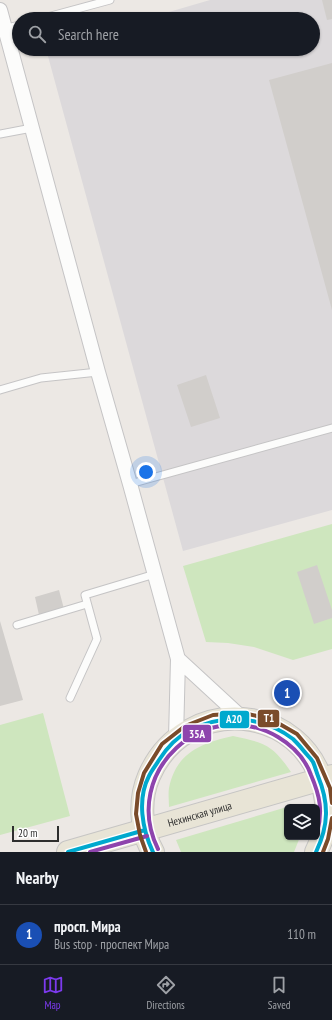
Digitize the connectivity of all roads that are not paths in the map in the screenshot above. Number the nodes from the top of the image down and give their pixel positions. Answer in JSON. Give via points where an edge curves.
{"nodes":[{"id":1,"x":110,"y":0,"type":"edge"},
{"id":2,"x":0,"y":10,"type":"edge"},
{"id":3,"x":66,"y":12,"type":"edge"},
{"id":4,"x":3,"y":29,"type":"edge"},
{"id":5,"x":32,"y":128,"type":"junction"},
{"id":6,"x":0,"y":134,"type":"edge"},
{"id":7,"x":98,"y":372,"type":"junction"},
{"id":8,"x":0,"y":390,"type":"edge"},
{"id":9,"x":332,"y":428,"type":"edge"},
{"id":10,"x":130,"y":484,"type":"junction"},
{"id":11,"x":155,"y":574,"type":"junction"},
{"id":12,"x":87,"y":604,"type":"junction"},
{"id":13,"x":17,"y":626,"type":"dead end"},
{"id":14,"x":178,"y":659,"type":"junction"},
{"id":15,"x":70,"y":698,"type":"dead end"},
{"id":16,"x":242,"y":718,"type":"junction"},
{"id":17,"x":176,"y":738,"type":"junction"},
{"id":18,"x":327,"y":777,"type":"edge"},
{"id":19,"x":145,"y":830,"type":"junction"},
{"id":20,"x":68,"y":852,"type":"edge"},
{"id":21,"x":153,"y":852,"type":"edge"},
{"id":22,"x":316,"y":852,"type":"edge"}],
"edges":[{"from":1,"to":3,"type":"lane"},
{"from":2,"to":4,"type":"street"},
{"from":4,"to":5,"type":"street"},
{"from":5,"to":6,"type":"lane"},
{"from":5,"to":7,"type":"street"},
{"from":7,"to":8,"type":"lane","via":[[41,378]]},
{"from":7,"to":10,"type":"street"},
{"from":9,"to":10,"type":"lane"},
{"from":10,"to":11,"type":"street"},
{"from":11,"to":12,"type":"lane","via":[[85,595]]},
{"from":11,"to":14,"type":"street"},
{"from":12,"to":13,"type":"lane"},
{"from":12,"to":15,"type":"lane","via":[[97,639]]},
{"from":14,"to":16,"type":"street"},
{"from":14,"to":17,"type":"street"},
{"from":16,"to":17,"type":"main road","via":[[218,719],[196,726]]},
{"from":16,"to":18,"type":"main road","via":[[275,727],[290,736]]},
{"from":17,"to":19,"type":"main road","via":[[160,756],[147,781],[142,814]]},
{"from":18,"to":19,"type":"main road","name":"Нехинская улица"},
{"from":18,"to":22,"type":"main road","via":[[326,823]]},
{"from":19,"to":20,"type":"main road","name":"Нехинская улица"},
{"from":19,"to":21,"type":"main road"}]}
